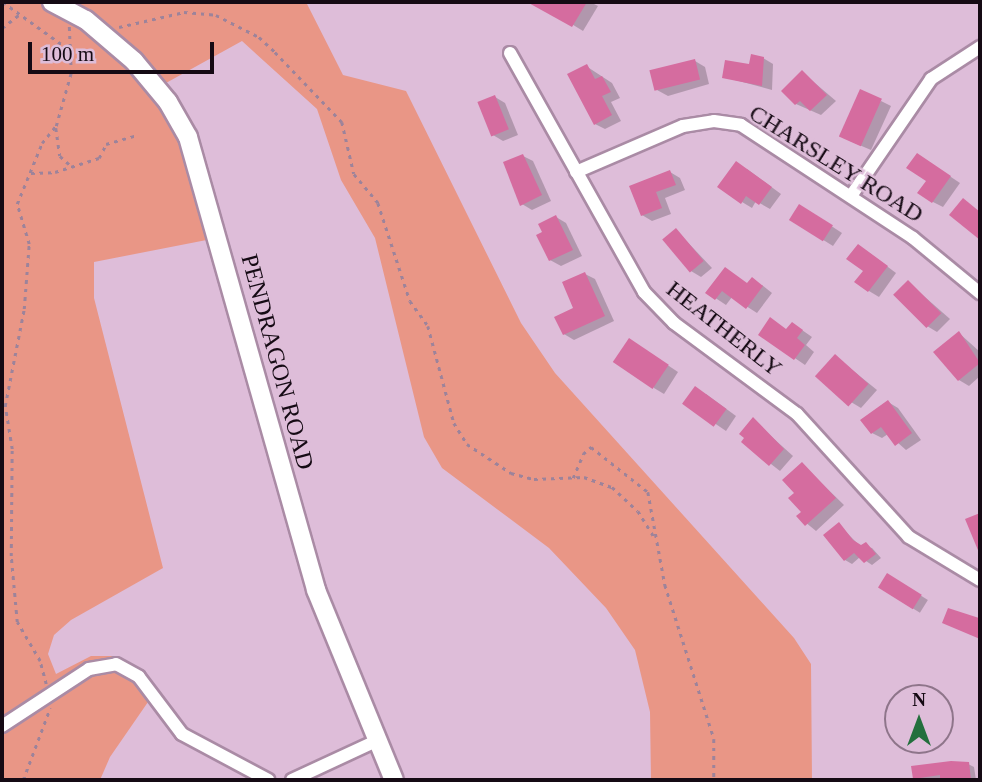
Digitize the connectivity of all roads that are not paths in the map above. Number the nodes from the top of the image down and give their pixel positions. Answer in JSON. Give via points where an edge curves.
{"nodes":[{"id":1,"x":60,"y":5,"type":"edge"},
{"id":2,"x":980,"y":47,"type":"edge"},
{"id":3,"x":510,"y":53,"type":"dead end"},
{"id":4,"x":576,"y":172,"type":"junction"},
{"id":5,"x":851,"y":196,"type":"junction"},
{"id":6,"x":980,"y":293,"type":"edge"},
{"id":7,"x":980,"y":580,"type":"edge"},
{"id":8,"x":2,"y":726,"type":"edge"},
{"id":9,"x":376,"y":741,"type":"junction"},
{"id":10,"x":268,"y":780,"type":"edge"},
{"id":11,"x":292,"y":780,"type":"edge"},
{"id":12,"x":394,"y":780,"type":"edge"}],
"edges":[{"from":1,"to":9,"type":"street","name":"PENDRAGON ROAD","via":[[109,37],[134,61],[168,102],[188,137],[316,590]]},
{"from":2,"to":5,"type":"street","via":[[931,79]]},
{"from":3,"to":4,"type":"street","name":"HEATHERLY"},
{"from":4,"to":5,"type":"street","name":"CHARSLEY ROAD","via":[[683,127],[729,122],[754,132]]},
{"from":4,"to":7,"type":"street","name":"HEATHERLY","via":[[632,276],[658,307],[797,414],[909,537]]},
{"from":5,"to":6,"type":"street","name":"CHARSLEY ROAD","via":[[946,261]]},
{"from":8,"to":10,"type":"street","via":[[89,669],[116,664],[139,677],[182,734]]},
{"from":9,"to":11,"type":"street"},
{"from":9,"to":12,"type":"street","name":"PENDRAGON ROAD"}]}
